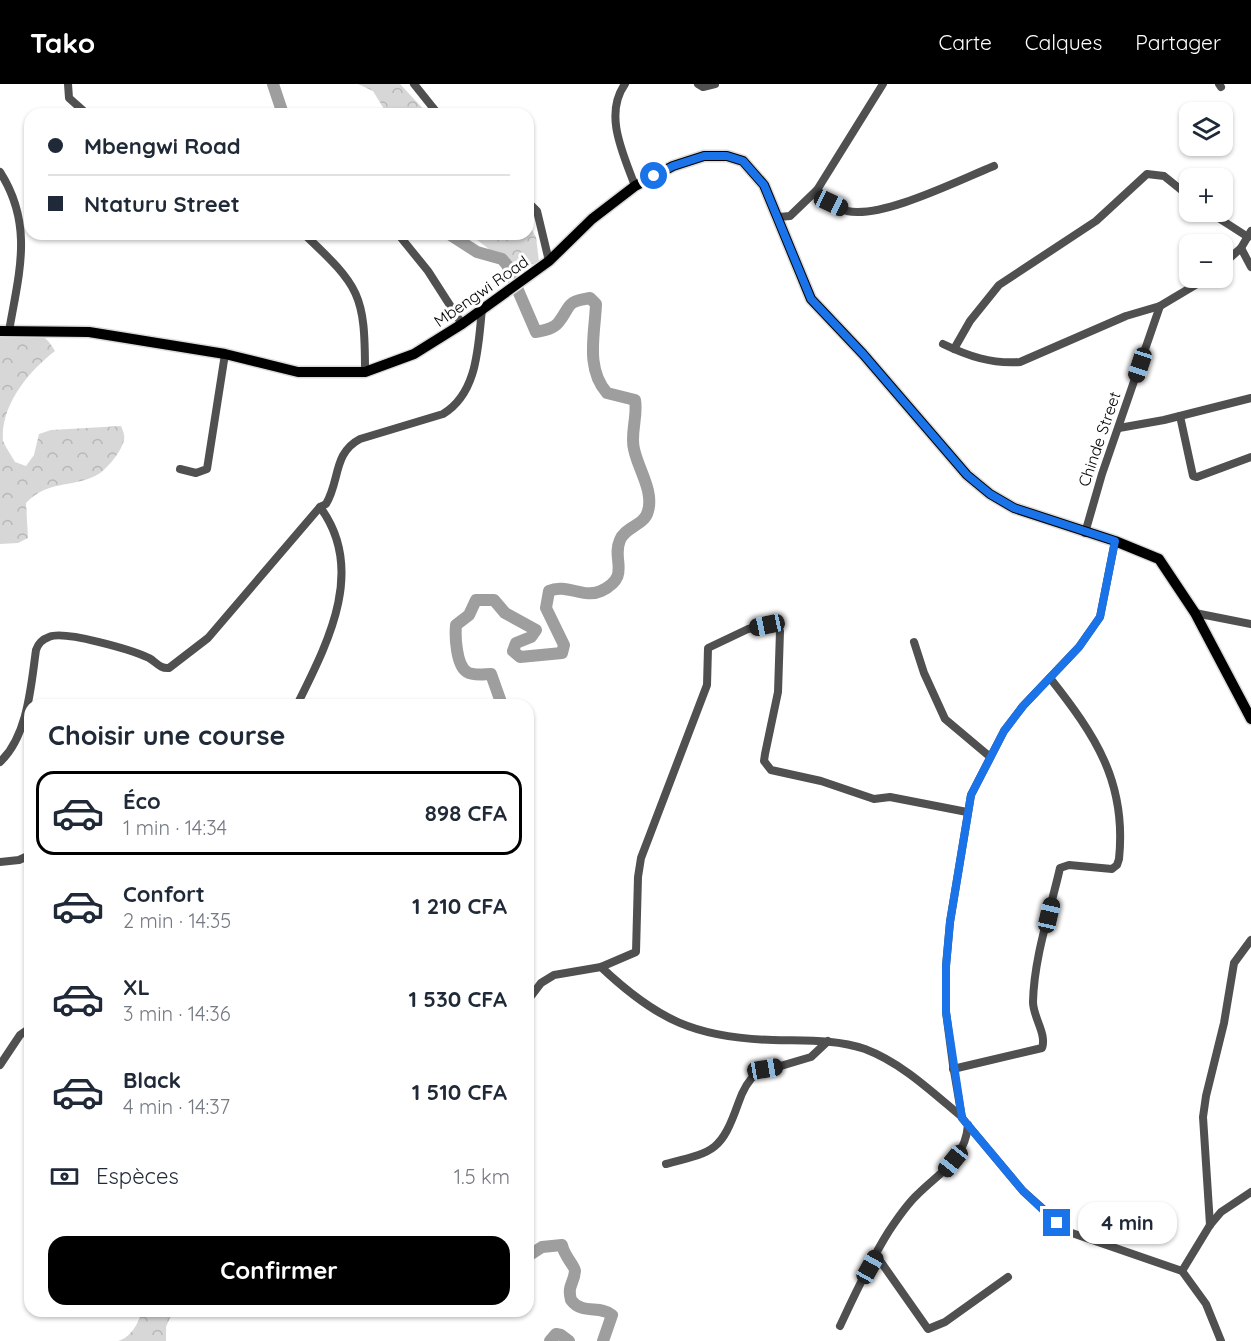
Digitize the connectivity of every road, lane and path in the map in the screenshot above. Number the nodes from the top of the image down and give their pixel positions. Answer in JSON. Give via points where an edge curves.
{"nodes":[{"id":1,"x":68,"y":84,"type":"edge"},
{"id":2,"x":414,"y":84,"type":"edge"},
{"id":3,"x":625,"y":84,"type":"edge"},
{"id":4,"x":698,"y":84,"type":"edge"},
{"id":5,"x":715,"y":84,"type":"edge"},
{"id":6,"x":883,"y":84,"type":"edge"},
{"id":7,"x":80,"y":108,"type":"edge"},
{"id":8,"x":433,"y":108,"type":"edge"},
{"id":9,"x":994,"y":166,"type":"dead end"},
{"id":10,"x":0,"y":172,"type":"edge"},
{"id":11,"x":635,"y":186,"type":"junction"},
{"id":12,"x":1179,"y":188,"type":"edge"},
{"id":13,"x":817,"y":190,"type":"junction"},
{"id":14,"x":534,"y":208,"type":"edge"},
{"id":15,"x":779,"y":217,"type":"junction"},
{"id":16,"x":1227,"y":222,"type":"edge"},
{"id":17,"x":1249,"y":234,"type":"edge"},
{"id":18,"x":310,"y":240,"type":"edge"},
{"id":19,"x":403,"y":240,"type":"edge"},
{"id":20,"x":1241,"y":248,"type":"junction"},
{"id":21,"x":1233,"y":255,"type":"edge"},
{"id":22,"x":549,"y":261,"type":"junction"},
{"id":23,"x":1251,"y":267,"type":"edge"},
{"id":24,"x":1191,"y":288,"type":"edge"},
{"id":25,"x":1160,"y":306,"type":"junction"},
{"id":26,"x":482,"y":309,"type":"junction"},
{"id":27,"x":462,"y":324,"type":"junction"},
{"id":28,"x":4,"y":331,"type":"edge"},
{"id":29,"x":943,"y":344,"type":"dead end"},
{"id":30,"x":954,"y":349,"type":"junction"},
{"id":31,"x":225,"y":354,"type":"junction"},
{"id":32,"x":365,"y":372,"type":"junction"},
{"id":33,"x":1251,"y":398,"type":"edge"},
{"id":34,"x":1180,"y":416,"type":"junction"},
{"id":35,"x":1119,"y":428,"type":"junction"},
{"id":36,"x":1251,"y":457,"type":"edge"},
{"id":37,"x":180,"y":469,"type":"dead end"},
{"id":38,"x":320,"y":507,"type":"junction"},
{"id":39,"x":1085,"y":532,"type":"junction"},
{"id":40,"x":1115,"y":541,"type":"junction"},
{"id":41,"x":1195,"y":613,"type":"junction"},
{"id":42,"x":1251,"y":624,"type":"edge"},
{"id":43,"x":914,"y":642,"type":"dead end"},
{"id":44,"x":1050,"y":678,"type":"junction"},
{"id":45,"x":26,"y":699,"type":"edge"},
{"id":46,"x":300,"y":699,"type":"edge"},
{"id":47,"x":24,"y":712,"type":"edge"},
{"id":48,"x":1251,"y":719,"type":"edge"},
{"id":49,"x":989,"y":756,"type":"junction"},
{"id":50,"x":0,"y":762,"type":"edge"},
{"id":51,"x":967,"y":812,"type":"junction"},
{"id":52,"x":24,"y":858,"type":"edge"},
{"id":53,"x":0,"y":862,"type":"edge"},
{"id":54,"x":1251,"y":940,"type":"edge"},
{"id":55,"x":602,"y":967,"type":"junction"},
{"id":56,"x":534,"y":992,"type":"edge"},
{"id":57,"x":24,"y":1032,"type":"edge"},
{"id":58,"x":828,"y":1041,"type":"junction"},
{"id":59,"x":0,"y":1065,"type":"edge"},
{"id":60,"x":953,"y":1069,"type":"junction"},
{"id":61,"x":965,"y":1121,"type":"junction"},
{"id":62,"x":666,"y":1164,"type":"dead end"},
{"id":63,"x":1251,"y":1192,"type":"edge"},
{"id":64,"x":1210,"y":1225,"type":"junction"},
{"id":65,"x":876,"y":1255,"type":"junction"},
{"id":66,"x":1182,"y":1271,"type":"junction"},
{"id":67,"x":1008,"y":1277,"type":"dead end"},
{"id":68,"x":840,"y":1326,"type":"dead end"},
{"id":69,"x":1221,"y":1341,"type":"edge"}],
"edges":[{"from":1,"to":7,"type":"street","via":[[69,98]]},
{"from":2,"to":8,"type":"street"},
{"from":3,"to":11,"type":"street","via":[[616,105],[615,124]]},
{"from":4,"to":5,"type":"street"},
{"from":6,"to":13,"type":"street"},
{"from":9,"to":13,"type":"street","via":[[880,211],[847,211]]},
{"from":10,"to":28,"type":"street","via":[[15,196],[22,240],[20,267]]},
{"from":11,"to":15,"type":"main road","name":"Mbengwi Road","via":[[673,166],[704,156],[727,156],[743,161],[759,178]]},
{"from":11,"to":22,"type":"main road","name":"Mbengwi Road","via":[[592,219]]},
{"from":12,"to":30,"type":"street","via":[[1164,176],[1148,174],[1096,221],[999,285],[970,321]]},
{"from":13,"to":15,"type":"street","via":[[790,216]]},
{"from":14,"to":22,"type":"street"},
{"from":15,"to":39,"type":"main road","name":"Mbengwi Road","via":[[811,299],[967,475],[1014,508]]},
{"from":16,"to":17,"type":"street"},
{"from":17,"to":20,"type":"street"},
{"from":18,"to":32,"type":"street","via":[[356,291],[365,324]]},
{"from":19,"to":27,"type":"street"},
{"from":20,"to":21,"type":"street"},
{"from":20,"to":23,"type":"street"},
{"from":22,"to":26,"type":"main road","name":"Mbengwi Road"},
{"from":24,"to":25,"type":"street"},
{"from":25,"to":30,"type":"street","via":[[1126,316],[1020,362],[989,361]]},
{"from":25,"to":35,"type":"street","name":"Chinde Street"},
{"from":26,"to":27,"type":"main road","name":"Mbengwi Road"},
{"from":26,"to":38,"type":"street","via":[[475,366],[466,394],[456,407],[349,444],[341,456],[329,500]]},
{"from":27,"to":32,"type":"main road","name":"Mbengwi Road","via":[[414,354]]},
{"from":28,"to":31,"type":"main road","name":"Mbengwi Road","via":[[89,332]]},
{"from":29,"to":30,"type":"street"},
{"from":31,"to":32,"type":"main road","name":"Mbengwi Road","via":[[298,372]]},
{"from":31,"to":37,"type":"street","via":[[206,472]]},
{"from":33,"to":34,"type":"street"},
{"from":34,"to":35,"type":"street"},
{"from":34,"to":36,"type":"street","via":[[1193,476]]},
{"from":35,"to":39,"type":"street","name":"Chinde Street"},
{"from":38,"to":45,"type":"street","via":[[208,638],[169,668],[100,642],[55,635],[42,641],[36,650]]},
{"from":38,"to":46,"type":"street","via":[[336,531],[340,550],[336,616]]},
{"from":39,"to":40,"type":"main road","name":"Mbengwi Road"},
{"from":40,"to":41,"type":"main road","name":"Mbengwi Road","via":[[1159,559]]},
{"from":40,"to":44,"type":"street","via":[[1100,617]]},
{"from":41,"to":42,"type":"street"},
{"from":41,"to":48,"type":"main road","name":"Mbengwi Road"},
{"from":43,"to":49,"type":"street","via":[[945,719]]},
{"from":44,"to":49,"type":"street","via":[[1023,706]]},
{"from":44,"to":60,"type":"street","via":[[1088,728],[1118,794],[1118,866],[1060,868],[1033,999],[1042,1048]]},
{"from":47,"to":50,"type":"street","via":[[13,746]]},
{"from":49,"to":51,"type":"street"},
{"from":51,"to":55,"type":"street","via":[[890,797],[874,798],[771,770],[764,761],[778,692],[780,631],[773,624],[732,635],[708,648],[707,685],[641,858],[636,952]]},
{"from":51,"to":60,"type":"street","via":[[946,966],[946,1012]]},
{"from":52,"to":53,"type":"street"},
{"from":54,"to":64,"type":"street","via":[[1234,963],[1206,1096],[1203,1117]]},
{"from":55,"to":56,"type":"street","via":[[554,975]]},
{"from":55,"to":58,"type":"street","via":[[642,1002],[698,1031],[726,1038]]},
{"from":57,"to":59,"type":"street"},
{"from":58,"to":61,"type":"street","via":[[864,1049],[895,1064]]},
{"from":58,"to":62,"type":"street","via":[[804,1060],[757,1073],[742,1093],[720,1144],[699,1156]]},
{"from":60,"to":61,"type":"street"},
{"from":61,"to":65,"type":"street","via":[[965,1143],[941,1176],[917,1195]]},
{"from":61,"to":66,"type":"street","via":[[1023,1191],[1069,1232]]},
{"from":63,"to":64,"type":"street","via":[[1221,1212]]},
{"from":64,"to":66,"type":"street"},
{"from":65,"to":67,"type":"street","via":[[928,1329],[945,1322]]},
{"from":65,"to":68,"type":"street"},
{"from":66,"to":69,"type":"street","via":[[1206,1304]]}]}
